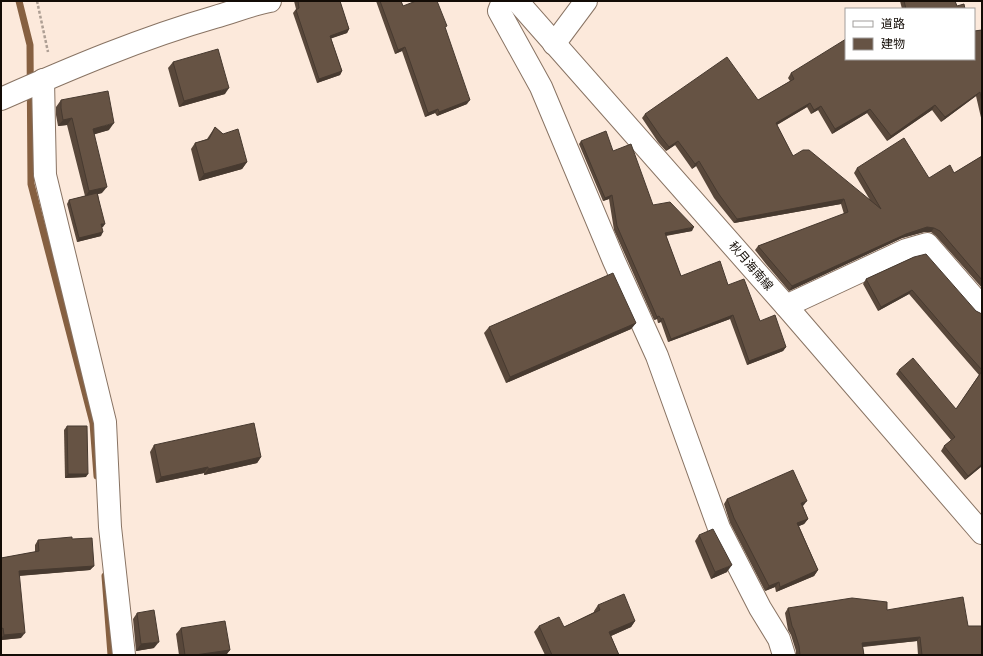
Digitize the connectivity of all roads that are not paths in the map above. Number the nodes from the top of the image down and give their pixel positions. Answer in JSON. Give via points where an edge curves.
{"nodes":[{"id":1,"x":270,"y":1,"type":"edge"},
{"id":2,"x":503,"y":1,"type":"edge"},
{"id":3,"x":517,"y":1,"type":"edge"},
{"id":4,"x":586,"y":1,"type":"edge"},
{"id":5,"x":554,"y":44,"type":"junction"},
{"id":6,"x":48,"y":78,"type":"junction"},
{"id":7,"x":1,"y":98,"type":"edge"},
{"id":8,"x":786,"y":306,"type":"junction"},
{"id":9,"x":982,"y":307,"type":"edge"},
{"id":10,"x":982,"y":533,"type":"edge"},
{"id":11,"x":124,"y":655,"type":"edge"},
{"id":12,"x":784,"y":655,"type":"edge"}],
"edges":[{"from":1,"to":6,"type":"street","via":[[188,25]]},
{"from":2,"to":12,"type":"street","via":[[499,11],[541,87],[657,356],[719,528],[760,608],[779,638]]},
{"from":3,"to":5,"type":"street","name":"秋月海南線"},
{"from":4,"to":5,"type":"street"},
{"from":5,"to":8,"type":"street","name":"秋月海南線"},
{"from":6,"to":7,"type":"street"},
{"from":6,"to":11,"type":"street","via":[[45,175],[106,422],[110,527]]},
{"from":8,"to":9,"type":"street","via":[[906,250],[927,244]]},
{"from":8,"to":10,"type":"street","name":"秋月海南線"}]}
